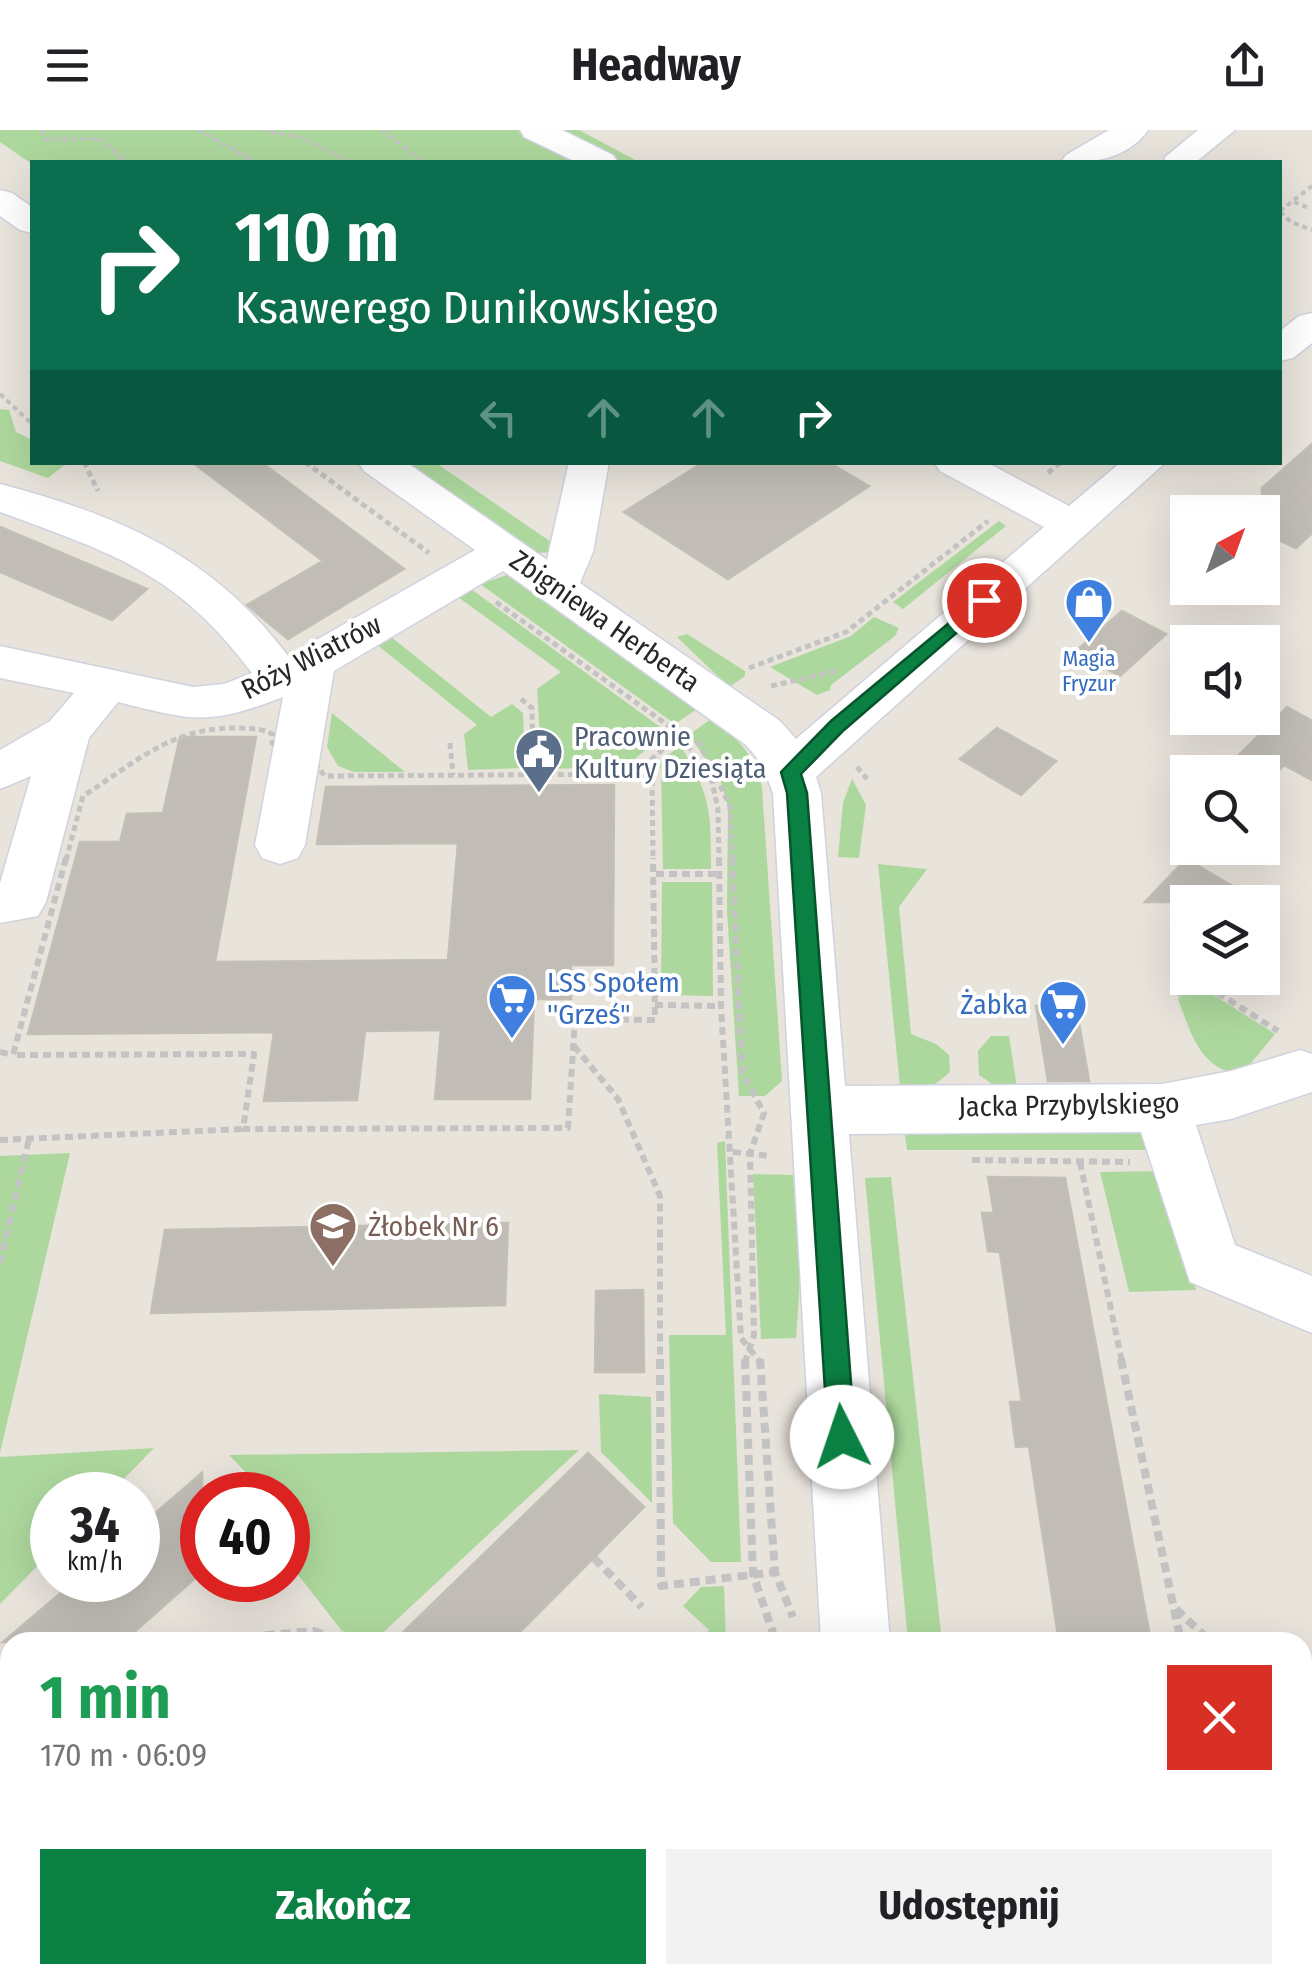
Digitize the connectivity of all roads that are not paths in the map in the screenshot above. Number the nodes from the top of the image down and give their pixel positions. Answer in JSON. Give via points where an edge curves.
{"nodes":[{"id":1,"x":520,"y":130,"type":"edge"},
{"id":2,"x":536,"y":130,"type":"edge"},
{"id":3,"x":1132,"y":130,"type":"edge"},
{"id":4,"x":1219,"y":130,"type":"edge"},
{"id":5,"x":1181,"y":158,"type":"dead end"},
{"id":6,"x":526,"y":160,"type":"edge"},
{"id":7,"x":597,"y":160,"type":"edge"},
{"id":8,"x":1081,"y":160,"type":"edge"},
{"id":9,"x":0,"y":200,"type":"edge"},
{"id":10,"x":30,"y":222,"type":"edge"},
{"id":11,"x":382,"y":465,"type":"edge"},
{"id":12,"x":587,"y":465,"type":"edge"},
{"id":13,"x":959,"y":465,"type":"edge"},
{"id":14,"x":1142,"y":465,"type":"edge"},
{"id":15,"x":0,"y":497,"type":"edge"},
{"id":16,"x":1072,"y":525,"type":"junction"},
{"id":17,"x":505,"y":551,"type":"junction"},
{"id":18,"x":556,"y":587,"type":"junction"},
{"id":19,"x":0,"y":662,"type":"edge"},
{"id":20,"x":297,"y":669,"type":"junction"},
{"id":21,"x":107,"y":684,"type":"junction"},
{"id":22,"x":67,"y":733,"type":"junction"},
{"id":23,"x":0,"y":772,"type":"edge"},
{"id":24,"x":791,"y":772,"type":"junction"},
{"id":25,"x":280,"y":844,"type":"dead end"},
{"id":26,"x":0,"y":903,"type":"edge"},
{"id":27,"x":1302,"y":1061,"type":"edge"},
{"id":28,"x":1162,"y":1108,"type":"junction"},
{"id":29,"x":820,"y":1110,"type":"junction"},
{"id":30,"x":1312,"y":1305,"type":"edge"},
{"id":31,"x":855,"y":1632,"type":"edge"}],
"edges":[{"from":1,"to":6,"type":"street"},
{"from":2,"to":7,"type":"street"},
{"from":3,"to":8,"type":"street"},
{"from":4,"to":5,"type":"street"},
{"from":9,"to":10,"type":"street"},
{"from":11,"to":17,"type":"street","name":"Zbigniewa Herberta"},
{"from":12,"to":18,"type":"street","via":[[572,552]]},
{"from":13,"to":16,"type":"street"},
{"from":14,"to":16,"type":"street"},
{"from":15,"to":20,"type":"street","via":[[158,558]]},
{"from":16,"to":24,"type":"street"},
{"from":17,"to":18,"type":"street","name":"Zbigniewa Herberta"},
{"from":17,"to":20,"type":"street","name":"Róży Wiatrów"},
{"from":18,"to":24,"type":"street","name":"Zbigniewa Herberta","via":[[739,689]]},
{"from":19,"to":21,"type":"street","name":"Róży Wiatrów"},
{"from":20,"to":21,"type":"street","name":"Róży Wiatrów","via":[[242,696],[206,704]]},
{"from":20,"to":25,"type":"street","via":[[296,750]]},
{"from":21,"to":22,"type":"street"},
{"from":22,"to":23,"type":"street"},
{"from":22,"to":26,"type":"street","via":[[20,902]]},
{"from":24,"to":29,"type":"street","name":"Zbigniewa Herberta"},
{"from":27,"to":28,"type":"street","name":"Jacka Przybylskiego","via":[[1230,1095]]},
{"from":28,"to":29,"type":"street","name":"Jacka Przybylskiego"},
{"from":28,"to":30,"type":"street","via":[[1211,1263]]},
{"from":29,"to":31,"type":"street","name":"Zbigniewa Herberta"}]}
